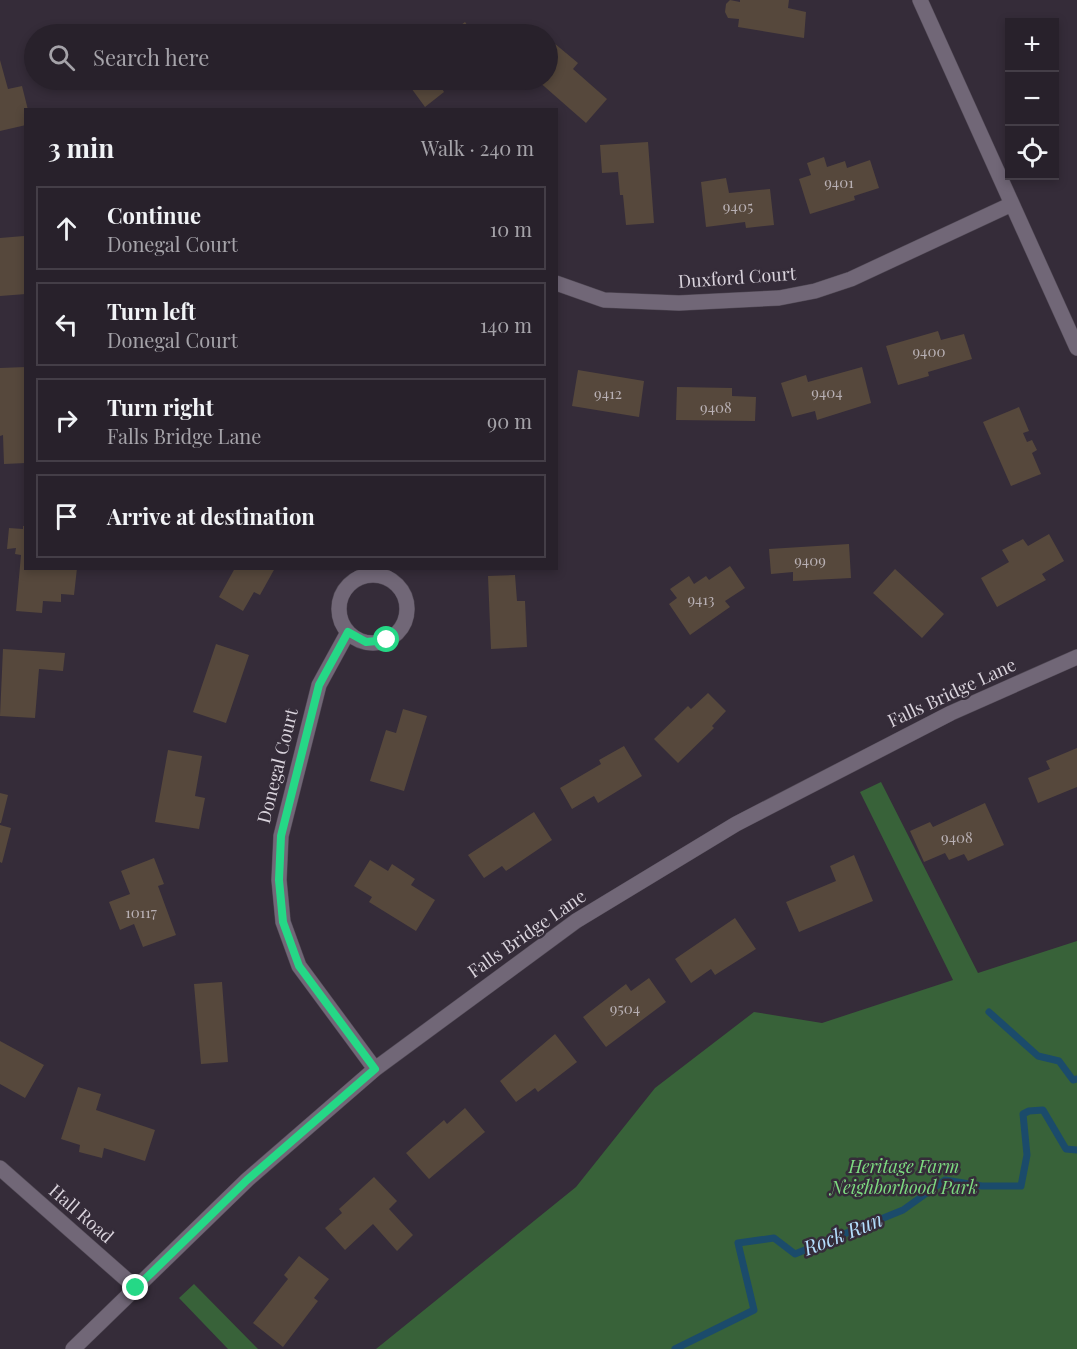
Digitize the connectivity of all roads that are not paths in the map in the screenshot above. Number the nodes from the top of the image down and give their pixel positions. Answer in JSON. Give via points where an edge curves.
{"nodes":[{"id":1,"x":920,"y":0,"type":"edge"},
{"id":2,"x":1012,"y":204,"type":"junction"},
{"id":3,"x":558,"y":284,"type":"edge"},
{"id":4,"x":1077,"y":348,"type":"edge"},
{"id":5,"x":348,"y":632,"type":"junction"},
{"id":6,"x":1077,"y":657,"type":"edge"},
{"id":7,"x":375,"y":1069,"type":"junction"},
{"id":8,"x":0,"y":1168,"type":"edge"},
{"id":9,"x":136,"y":1288,"type":"junction"},
{"id":10,"x":73,"y":1349,"type":"edge"}],
"edges":[{"from":1,"to":2,"type":"street"},
{"from":2,"to":3,"type":"street","name":"Duxford Court","via":[[851,279],[788,296],[679,303],[604,300]]},
{"from":2,"to":4,"type":"street"},
{"from":5,"to":5,"type":"street","via":[[356,639],[377,643],[396,634],[406,616],[398,586],[379,576],[350,584],[339,613]]},
{"from":5,"to":7,"type":"street","name":"Donegal Court","via":[[319,685],[281,836],[279,880],[283,922],[299,966]]},
{"from":6,"to":7,"type":"street","name":"Falls Bridge Lane","via":[[951,713],[736,824],[576,921]]},
{"from":7,"to":9,"type":"street","name":"Falls Bridge Lane","via":[[247,1180]]},
{"from":8,"to":9,"type":"street","name":"Hall Road"},
{"from":9,"to":10,"type":"street","name":"Falls Bridge Lane"}]}
